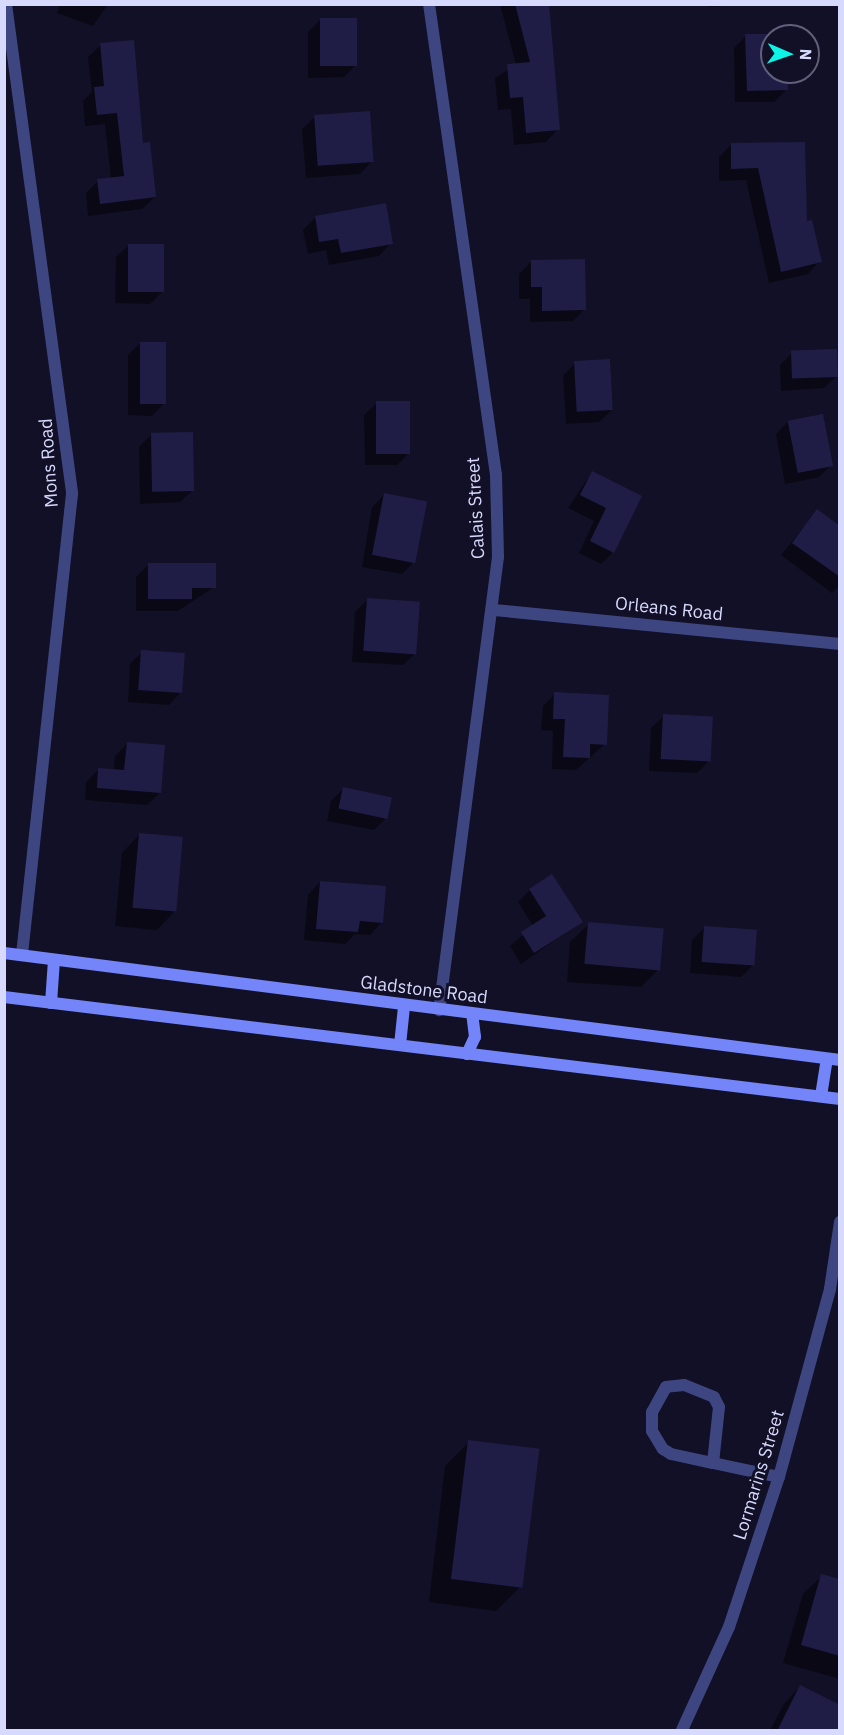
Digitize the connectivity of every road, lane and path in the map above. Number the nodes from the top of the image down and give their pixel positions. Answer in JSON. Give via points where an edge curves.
{"nodes":[{"id":1,"x":6,"y":4,"type":"edge"},
{"id":2,"x":429,"y":4,"type":"edge"},
{"id":3,"x":18,"y":100,"type":"junction"},
{"id":4,"x":4,"y":102,"type":"edge"},
{"id":5,"x":494,"y":610,"type":"junction"},
{"id":6,"x":840,"y":644,"type":"edge"},
{"id":7,"x":4,"y":953,"type":"edge"},
{"id":8,"x":22,"y":955,"type":"junction"},
{"id":9,"x":54,"y":960,"type":"junction"},
{"id":10,"x":4,"y":997,"type":"edge"},
{"id":11,"x":51,"y":1003,"type":"junction"},
{"id":12,"x":404,"y":1006,"type":"junction"},
{"id":13,"x":439,"y":1010,"type":"junction"},
{"id":14,"x":472,"y":1014,"type":"junction"},
{"id":15,"x":400,"y":1045,"type":"junction"},
{"id":16,"x":467,"y":1054,"type":"junction"},
{"id":17,"x":833,"y":1060,"type":"edge"},
{"id":18,"x":821,"y":1096,"type":"junction"},
{"id":19,"x":840,"y":1099,"type":"edge"},
{"id":20,"x":840,"y":1222,"type":"edge"},
{"id":21,"x":713,"y":1463,"type":"junction"},
{"id":22,"x":778,"y":1477,"type":"junction"},
{"id":23,"x":682,"y":1731,"type":"edge"}],
"edges":[{"from":1,"to":3,"type":"street","name":"Mons Road"},
{"from":2,"to":5,"type":"street","name":"Calais Street","via":[[496,475]]},
{"from":3,"to":4,"type":"street"},
{"from":3,"to":8,"type":"street","name":"Mons Road","via":[[72,494]]},
{"from":5,"to":6,"type":"street","name":"Orleans Road"},
{"from":5,"to":13,"type":"street","name":"Calais Street"},
{"from":7,"to":8,"type":"street","name":"Gladstone Road"},
{"from":8,"to":9,"type":"street","name":"Gladstone Road"},
{"from":9,"to":11,"type":"street"},
{"from":9,"to":12,"type":"street","name":"Gladstone Road"},
{"from":10,"to":11,"type":"street"},
{"from":11,"to":15,"type":"street"},
{"from":12,"to":13,"type":"street","name":"Gladstone Road"},
{"from":12,"to":15,"type":"street"},
{"from":13,"to":14,"type":"street","name":"Gladstone Road"},
{"from":14,"to":16,"type":"street","via":[[475,1037]]},
{"from":14,"to":17,"type":"street","name":"Gladstone Road"},
{"from":15,"to":16,"type":"street"},
{"from":16,"to":18,"type":"street"},
{"from":17,"to":18,"type":"street"},
{"from":18,"to":19,"type":"street"},
{"from":20,"to":22,"type":"street","name":"Lormarins Street","via":[[830,1289]]},
{"from":21,"to":21,"type":"street","via":[[671,1454],[656,1442],[652,1412],[666,1387],[684,1385],[714,1397],[719,1407]]},
{"from":21,"to":22,"type":"street"},
{"from":22,"to":23,"type":"street","name":"Lormarins Street","via":[[729,1627]]}]}
